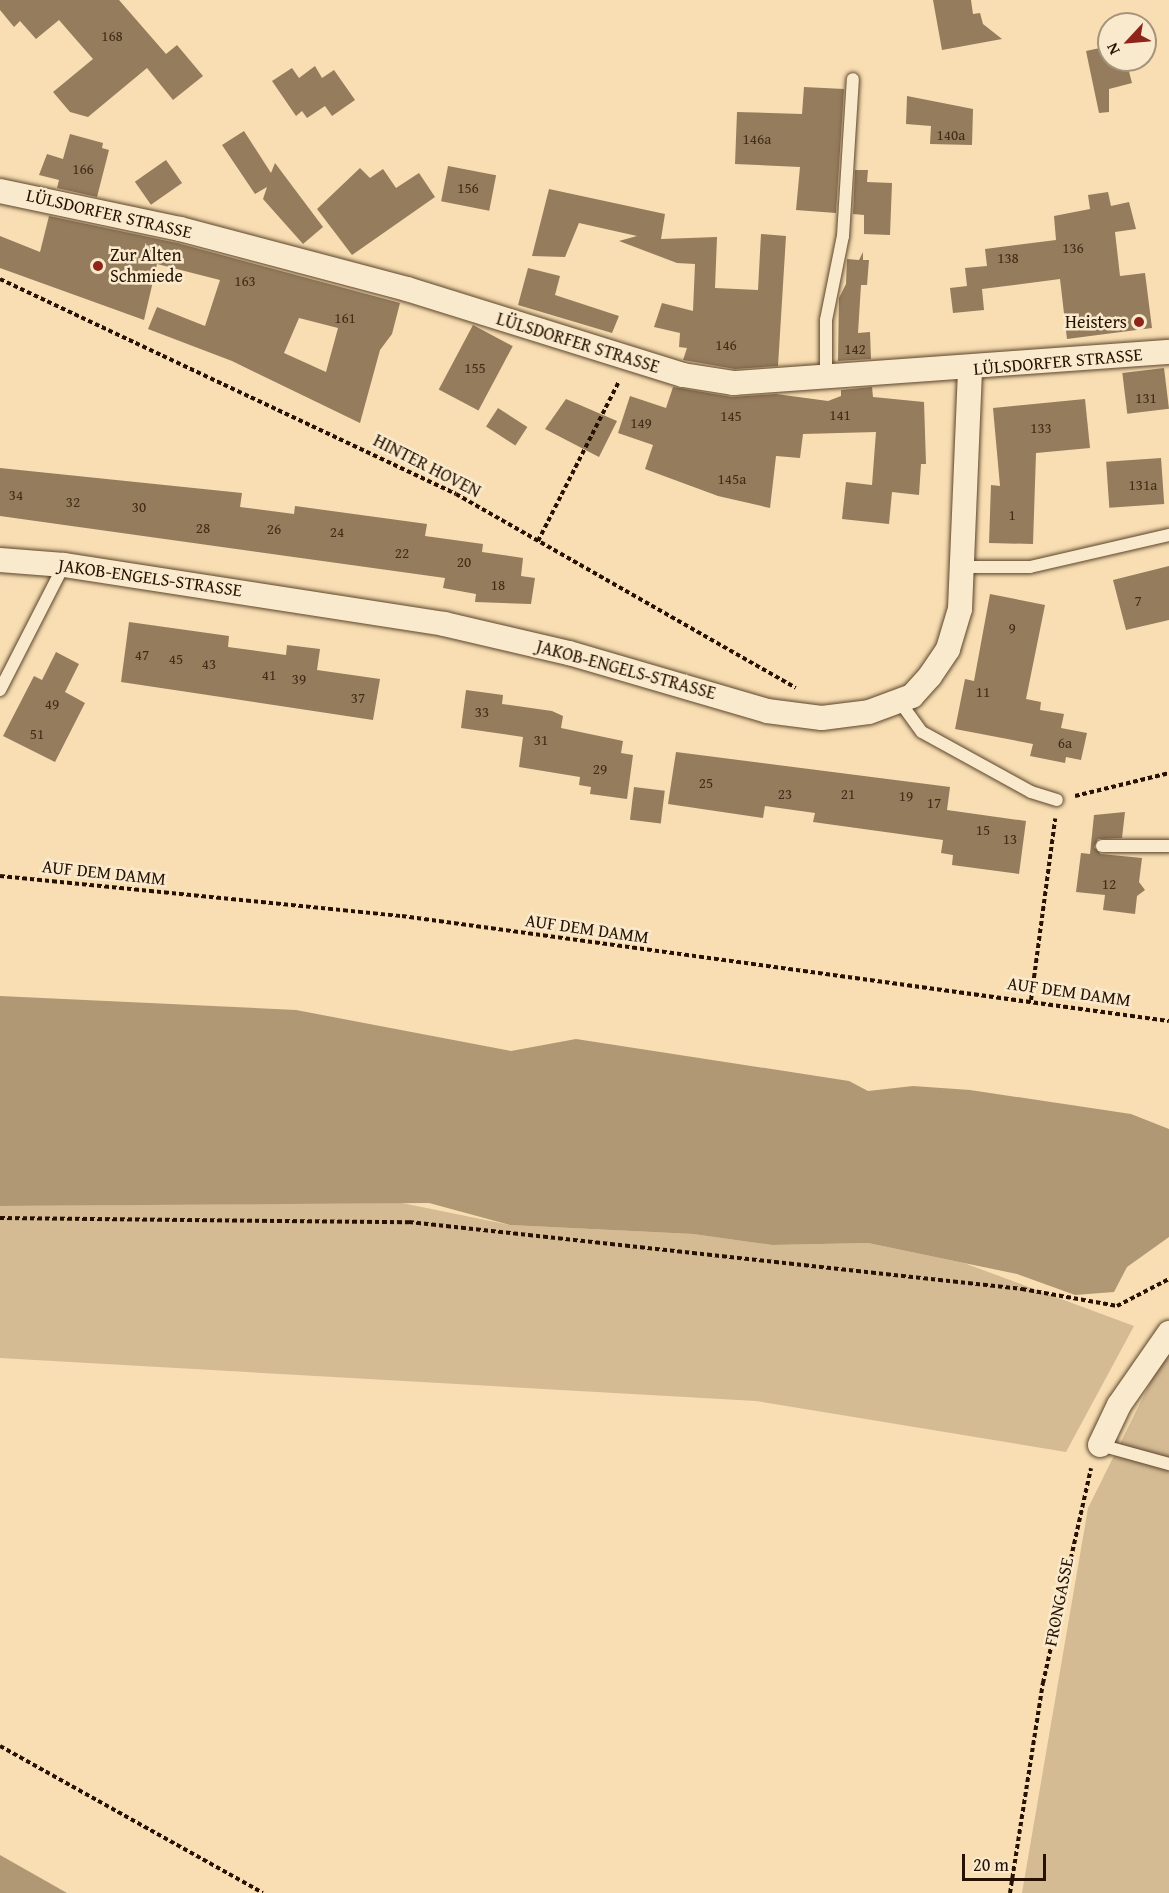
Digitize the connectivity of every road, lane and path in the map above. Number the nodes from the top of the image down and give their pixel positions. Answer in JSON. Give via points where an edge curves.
{"nodes":[{"id":1,"x":853,"y":79,"type":"dead end"},
{"id":2,"x":0,"y":191,"type":"edge"},
{"id":3,"x":0,"y":279,"type":"edge"},
{"id":4,"x":1169,"y":352,"type":"edge"},
{"id":5,"x":629,"y":359,"type":"junction"},
{"id":6,"x":970,"y":370,"type":"junction"},
{"id":7,"x":826,"y":380,"type":"junction"},
{"id":8,"x":1169,"y":535,"type":"edge"},
{"id":9,"x":538,"y":541,"type":"junction"},
{"id":10,"x":0,"y":560,"type":"edge"},
{"id":11,"x":64,"y":565,"type":"junction"},
{"id":12,"x":964,"y":567,"type":"junction"},
{"id":13,"x":0,"y":690,"type":"edge"},
{"id":14,"x":900,"y":702,"type":"junction"},
{"id":15,"x":814,"y":717,"type":"junction"},
{"id":16,"x":1169,"y":772,"type":"edge"},
{"id":17,"x":1057,"y":800,"type":"junction"},
{"id":18,"x":1102,"y":846,"type":"dead end"},
{"id":19,"x":1169,"y":846,"type":"edge"},
{"id":20,"x":0,"y":876,"type":"edge"},
{"id":21,"x":1031,"y":1000,"type":"junction"},
{"id":22,"x":1169,"y":1021,"type":"edge"},
{"id":23,"x":0,"y":1218,"type":"edge"},
{"id":24,"x":1169,"y":1279,"type":"edge"},
{"id":25,"x":1169,"y":1334,"type":"edge"},
{"id":26,"x":1100,"y":1445,"type":"junction"},
{"id":27,"x":1169,"y":1464,"type":"edge"},
{"id":28,"x":0,"y":1746,"type":"edge"},
{"id":29,"x":263,"y":1893,"type":"edge"},
{"id":30,"x":1010,"y":1893,"type":"edge"}],
"edges":[{"from":1,"to":7,"type":"lane","via":[[843,236],[826,320]]},
{"from":2,"to":5,"type":"street","name":"LÜLSDORFER STRASSE","via":[[180,229],[395,286]]},
{"from":3,"to":9,"type":"path","name":"HINTER HOVEN","via":[[456,494]]},
{"from":4,"to":6,"type":"street","name":"LÜLSDORFER STRASSE"},
{"from":5,"to":7,"type":"street","name":"LÜLSDORFER STRASSE","via":[[734,383]]},
{"from":5,"to":9,"type":"path"},
{"from":6,"to":7,"type":"street","name":"LÜLSDORFER STRASSE"},
{"from":6,"to":12,"type":"street","name":"JAKOB-ENGELS-STRASSE"},
{"from":8,"to":12,"type":"lane","via":[[1042,565]]},
{"from":9,"to":15,"type":"path","name":"HINTER HOVEN","via":[[790,683],[812,702]]},
{"from":10,"to":11,"type":"street","name":"JAKOB-ENGELS-STRASSE"},
{"from":11,"to":13,"type":"lane"},
{"from":11,"to":15,"type":"street","name":"JAKOB-ENGELS-STRASSE","via":[[444,624],[590,658],[767,711]]},
{"from":12,"to":14,"type":"street","name":"JAKOB-ENGELS-STRASSE","via":[[948,649],[930,676]]},
{"from":14,"to":15,"type":"street","name":"JAKOB-ENGELS-STRASSE","via":[[869,712]]},
{"from":14,"to":17,"type":"lane","via":[[922,732],[1031,792]]},
{"from":16,"to":17,"type":"path"},
{"from":17,"to":21,"type":"path"},
{"from":18,"to":19,"type":"lane"},
{"from":20,"to":21,"type":"path","name":"AUF DEM DAMM","via":[[402,916]]},
{"from":21,"to":22,"type":"path","name":"AUF DEM DAMM"},
{"from":23,"to":24,"type":"path","via":[[409,1222],[904,1275],[1118,1305]]},
{"from":25,"to":26,"type":"street","via":[[1119,1405]]},
{"from":26,"to":27,"type":"lane"},
{"from":26,"to":30,"type":"path","name":"FRONGASSE","via":[[1073,1533]]},
{"from":28,"to":29,"type":"path"}]}
